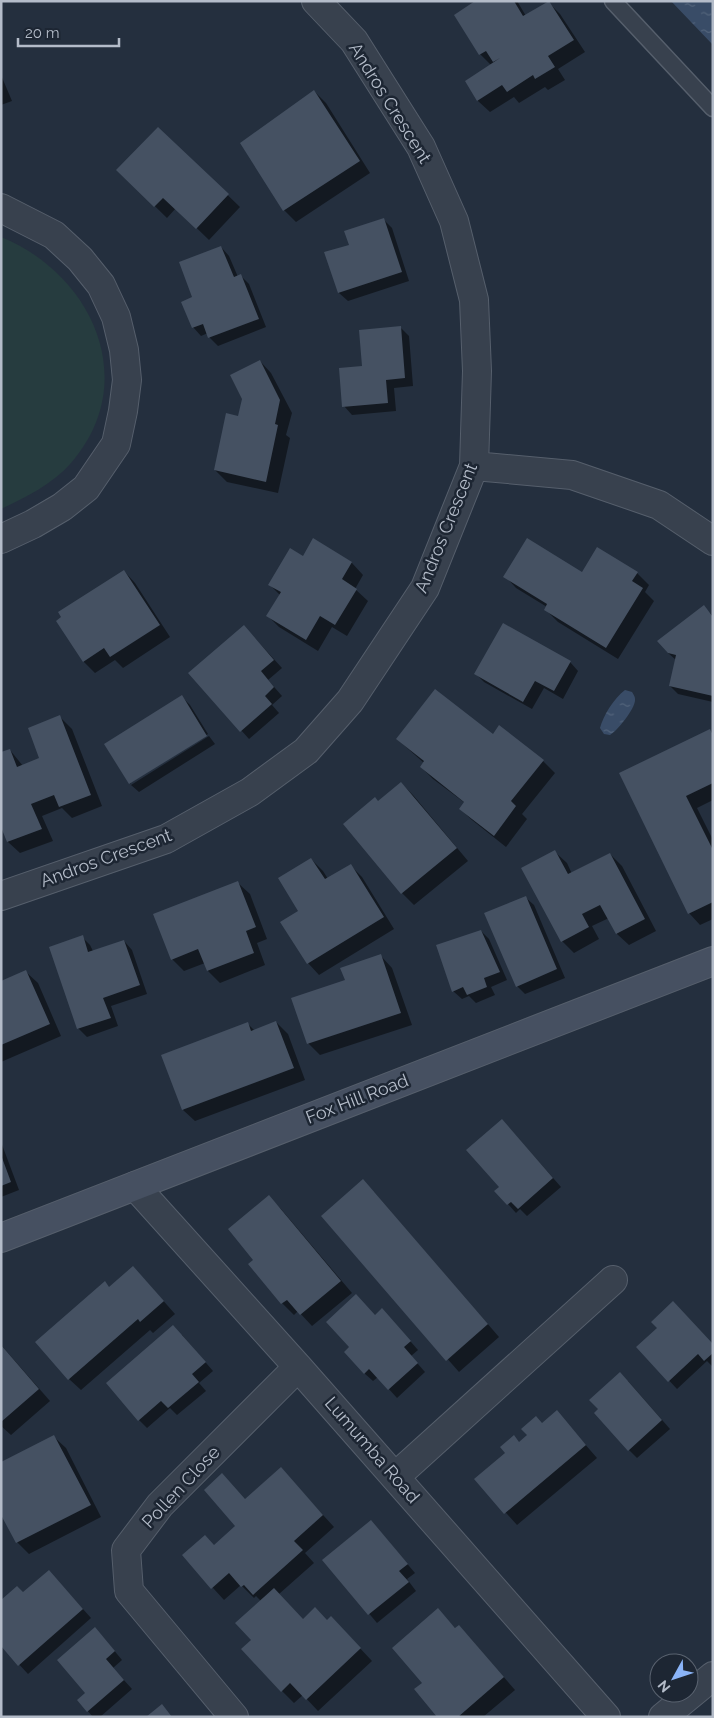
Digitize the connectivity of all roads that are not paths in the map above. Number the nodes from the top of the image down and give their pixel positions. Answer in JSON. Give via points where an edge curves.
{"nodes":[{"id":1,"x":316,"y":1,"type":"edge"},
{"id":2,"x":613,"y":1,"type":"edge"},
{"id":3,"x":713,"y":108,"type":"edge"},
{"id":4,"x":1,"y":208,"type":"edge"},
{"id":5,"x":474,"y":466,"type":"junction"},
{"id":6,"x":1,"y":539,"type":"edge"},
{"id":7,"x":713,"y":541,"type":"edge"},
{"id":8,"x":1,"y":896,"type":"edge"},
{"id":9,"x":713,"y":961,"type":"edge"},
{"id":10,"x":135,"y":1186,"type":"junction"},
{"id":11,"x":1,"y":1238,"type":"edge"},
{"id":12,"x":613,"y":1280,"type":"dead end"},
{"id":13,"x":298,"y":1367,"type":"junction"},
{"id":14,"x":395,"y":1477,"type":"junction"},
{"id":15,"x":713,"y":1676,"type":"edge"},
{"id":16,"x":234,"y":1717,"type":"edge"},
{"id":17,"x":606,"y":1717,"type":"edge"},
{"id":18,"x":663,"y":1717,"type":"edge"}],
"edges":[{"from":1,"to":5,"type":"street","name":"Andros Crescent","via":[[354,41],[421,147],[454,221],[474,300],[477,371]]},
{"from":2,"to":3,"type":"lane"},
{"from":4,"to":6,"type":"street","via":[[54,234],[80,259],[100,285],[116,317],[127,380],[116,444],[86,488],[62,507]]},
{"from":5,"to":7,"type":"street","via":[[572,475],[659,504]]},
{"from":5,"to":8,"type":"street","name":"Andros Crescent","via":[[425,588],[350,701],[306,751],[250,792],[166,839]]},
{"from":9,"to":10,"type":"main road","name":"Fox Hill Road"},
{"from":10,"to":11,"type":"main road","name":"Fox Hill Road"},
{"from":10,"to":13,"type":"street","name":"Lumumba Road"},
{"from":12,"to":14,"type":"street"},
{"from":13,"to":14,"type":"street","name":"Lumumba Road"},
{"from":13,"to":16,"type":"street","name":"Pollen Close","via":[[160,1505],[126,1550],[129,1591]]},
{"from":14,"to":17,"type":"street","name":"Lumumba Road"},
{"from":15,"to":18,"type":"street"}]}
